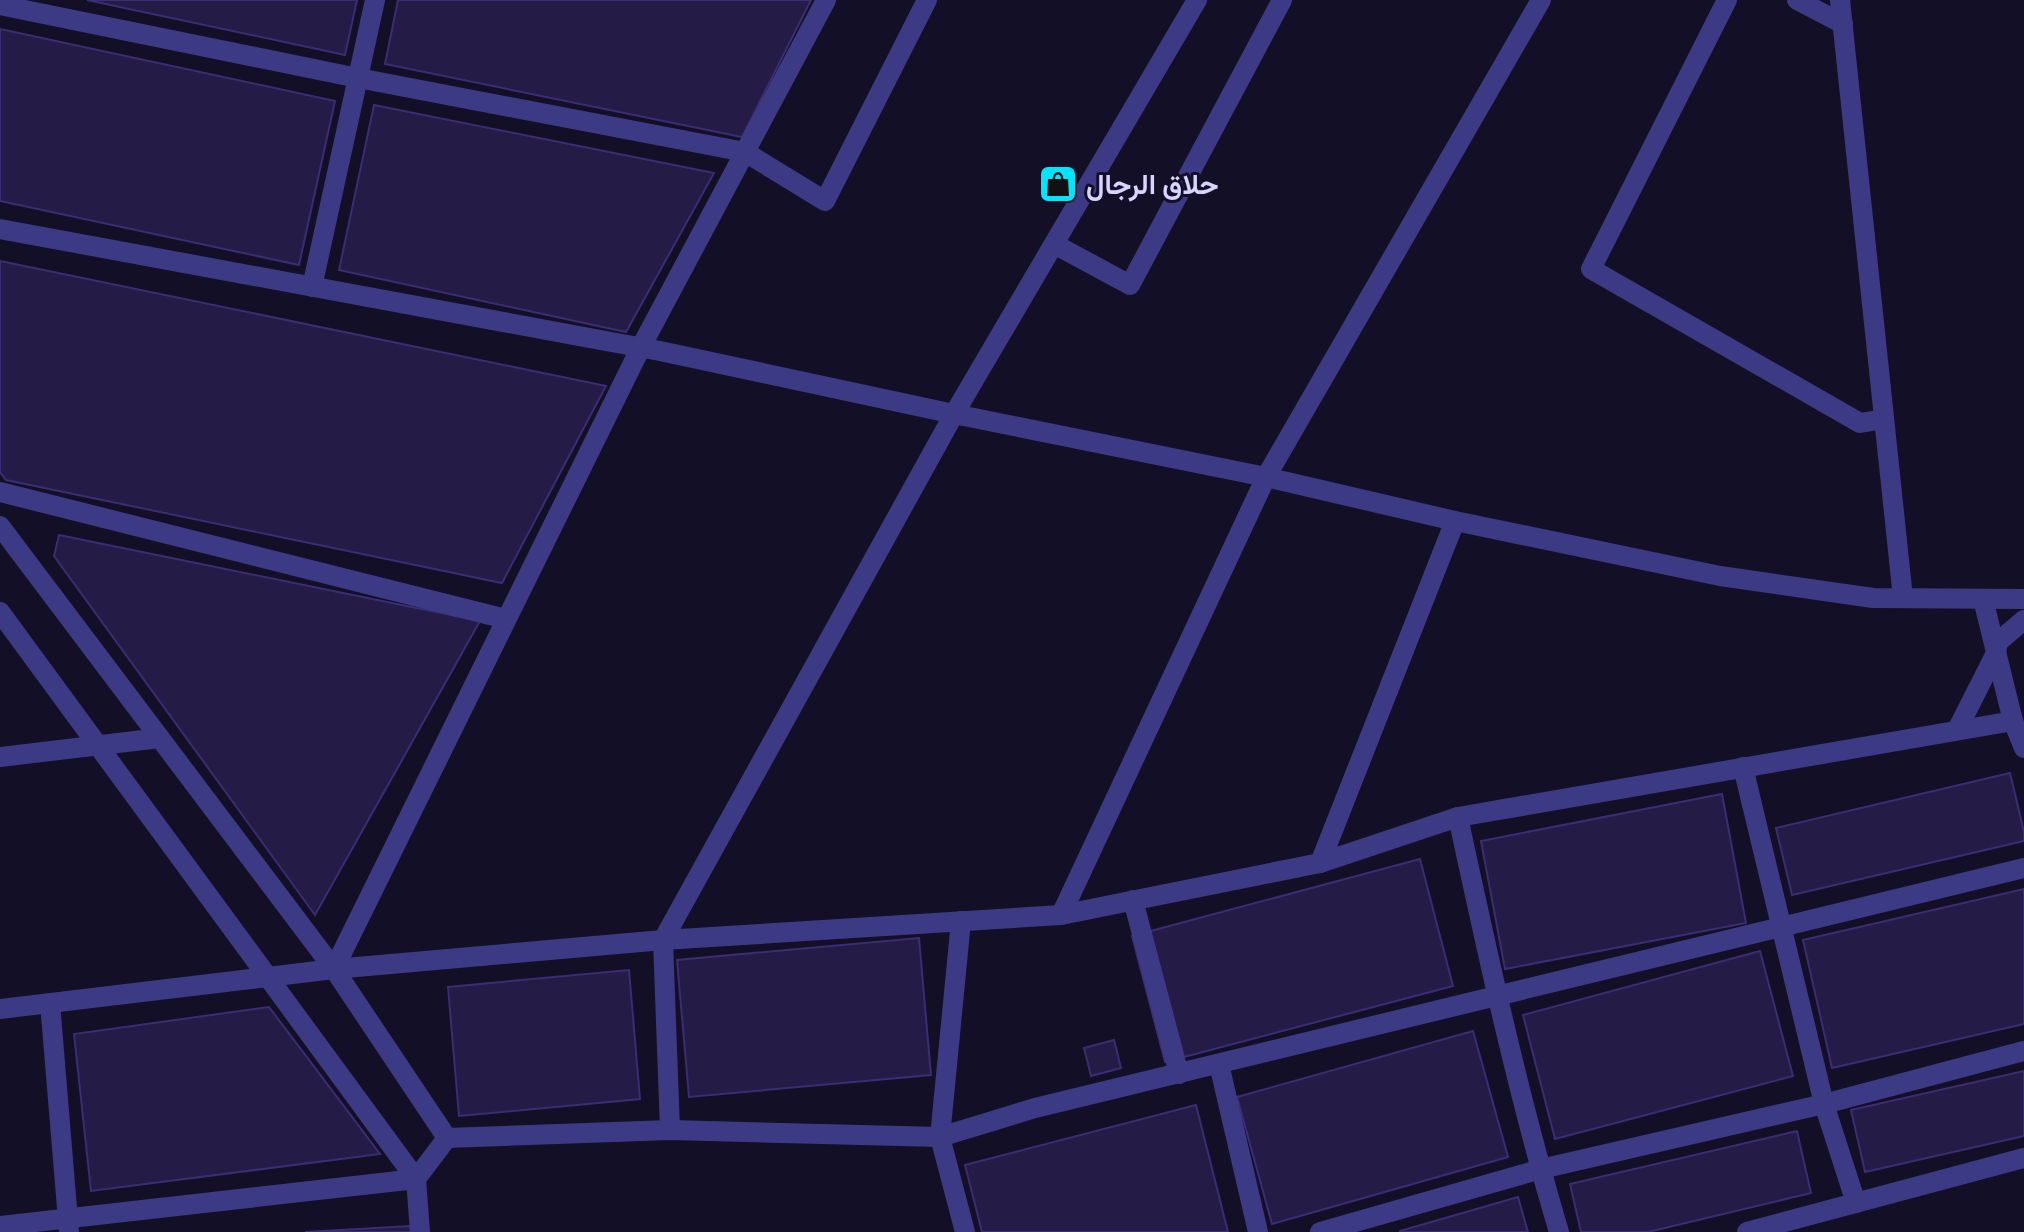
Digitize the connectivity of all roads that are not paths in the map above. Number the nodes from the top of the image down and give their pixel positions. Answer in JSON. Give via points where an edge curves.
{"nodes":[{"id":1,"x":375,"y":0,"type":"edge"},
{"id":2,"x":826,"y":0,"type":"edge"},
{"id":3,"x":927,"y":0,"type":"edge"},
{"id":4,"x":1197,"y":0,"type":"edge"},
{"id":5,"x":1282,"y":0,"type":"edge"},
{"id":6,"x":1541,"y":0,"type":"edge"},
{"id":7,"x":1727,"y":0,"type":"edge"},
{"id":8,"x":1797,"y":0,"type":"edge"},
{"id":9,"x":1840,"y":0,"type":"edge"},
{"id":10,"x":0,"y":5,"type":"edge"},
{"id":11,"x":1843,"y":24,"type":"junction"},
{"id":12,"x":358,"y":78,"type":"junction"},
{"id":13,"x":745,"y":152,"type":"junction"},
{"id":14,"x":0,"y":229,"type":"edge"},
{"id":15,"x":1054,"y":244,"type":"junction"},
{"id":16,"x":312,"y":287,"type":"junction"},
{"id":17,"x":641,"y":347,"type":"junction"},
{"id":18,"x":954,"y":414,"type":"junction"},
{"id":19,"x":1884,"y":419,"type":"junction"},
{"id":20,"x":1266,"y":477,"type":"junction"},
{"id":21,"x":0,"y":492,"type":"edge"},
{"id":22,"x":1455,"y":521,"type":"junction"},
{"id":23,"x":0,"y":526,"type":"edge"},
{"id":24,"x":1903,"y":598,"type":"junction"},
{"id":25,"x":1983,"y":599,"type":"junction"},
{"id":26,"x":2024,"y":599,"type":"edge"},
{"id":27,"x":0,"y":612,"type":"edge"},
{"id":28,"x":506,"y":619,"type":"junction"},
{"id":29,"x":2024,"y":620,"type":"edge"},
{"id":30,"x":1996,"y":653,"type":"junction"},
{"id":31,"x":2013,"y":721,"type":"junction"},
{"id":32,"x":1957,"y":730,"type":"junction"},
{"id":33,"x":160,"y":738,"type":"junction"},
{"id":34,"x":98,"y":744,"type":"junction"},
{"id":35,"x":2024,"y":748,"type":"edge"},
{"id":36,"x":0,"y":757,"type":"edge"},
{"id":37,"x":1743,"y":767,"type":"junction"},
{"id":38,"x":1458,"y":817,"type":"junction"},
{"id":39,"x":1320,"y":863,"type":"junction"},
{"id":40,"x":2024,"y":868,"type":"edge"},
{"id":41,"x":1133,"y":900,"type":"junction"},
{"id":42,"x":1061,"y":915,"type":"junction"},
{"id":43,"x":961,"y":921,"type":"junction"},
{"id":44,"x":1780,"y":926,"type":"junction"},
{"id":45,"x":663,"y":940,"type":"junction"},
{"id":46,"x":334,"y":969,"type":"junction"},
{"id":47,"x":268,"y":977,"type":"junction"},
{"id":48,"x":1498,"y":997,"type":"junction"},
{"id":49,"x":50,"y":1003,"type":"junction"},
{"id":50,"x":0,"y":1009,"type":"edge"},
{"id":51,"x":2024,"y":1051,"type":"edge"},
{"id":52,"x":1219,"y":1064,"type":"junction"},
{"id":53,"x":1179,"y":1074,"type":"junction"},
{"id":54,"x":1824,"y":1104,"type":"junction"},
{"id":55,"x":670,"y":1130,"type":"junction"},
{"id":56,"x":940,"y":1137,"type":"junction"},
{"id":57,"x":447,"y":1138,"type":"junction"},
{"id":58,"x":2024,"y":1158,"type":"edge"},
{"id":59,"x":1541,"y":1169,"type":"junction"},
{"id":60,"x":416,"y":1179,"type":"junction"},
{"id":61,"x":1856,"y":1203,"type":"junction"},
{"id":62,"x":1382,"y":1223,"type":"edge"},
{"id":63,"x":69,"y":1225,"type":"edge"},
{"id":64,"x":0,"y":1226,"type":"edge"},
{"id":65,"x":420,"y":1232,"type":"edge"},
{"id":66,"x":965,"y":1232,"type":"edge"},
{"id":67,"x":1258,"y":1232,"type":"edge"},
{"id":68,"x":1320,"y":1232,"type":"edge"},
{"id":69,"x":1559,"y":1232,"type":"edge"},
{"id":70,"x":1747,"y":1232,"type":"edge"}],
"edges":[{"from":1,"to":12,"type":"street"},
{"from":2,"to":13,"type":"street"},
{"from":3,"to":13,"type":"street","via":[[825,201]]},
{"from":4,"to":15,"type":"street"},
{"from":5,"to":15,"type":"street","via":[[1130,285]]},
{"from":6,"to":20,"type":"street"},
{"from":7,"to":19,"type":"street","via":[[1591,269],[1860,423]]},
{"from":8,"to":11,"type":"street"},
{"from":9,"to":11,"type":"street"},
{"from":10,"to":12,"type":"street"},
{"from":11,"to":19,"type":"street"},
{"from":12,"to":13,"type":"street"},
{"from":12,"to":16,"type":"street"},
{"from":13,"to":17,"type":"street"},
{"from":14,"to":16,"type":"street"},
{"from":15,"to":18,"type":"street"},
{"from":16,"to":17,"type":"street"},
{"from":17,"to":18,"type":"street"},
{"from":17,"to":28,"type":"street"},
{"from":18,"to":20,"type":"street"},
{"from":18,"to":45,"type":"street"},
{"from":19,"to":24,"type":"street"},
{"from":20,"to":22,"type":"street"},
{"from":20,"to":42,"type":"street"},
{"from":21,"to":28,"type":"street"},
{"from":22,"to":24,"type":"street","via":[[1720,576]]},
{"from":22,"to":39,"type":"street"},
{"from":23,"to":33,"type":"street"},
{"from":24,"to":25,"type":"street"},
{"from":25,"to":26,"type":"street"},
{"from":25,"to":30,"type":"street"},
{"from":27,"to":34,"type":"street"},
{"from":28,"to":46,"type":"street"},
{"from":29,"to":30,"type":"street","via":[[1998,642]]},
{"from":30,"to":31,"type":"street"},
{"from":30,"to":32,"type":"street"},
{"from":31,"to":32,"type":"street"},
{"from":31,"to":35,"type":"street"},
{"from":32,"to":37,"type":"street"},
{"from":33,"to":34,"type":"street"},
{"from":33,"to":46,"type":"street"},
{"from":34,"to":36,"type":"street"},
{"from":34,"to":47,"type":"street"},
{"from":37,"to":38,"type":"street"},
{"from":37,"to":44,"type":"street"},
{"from":38,"to":39,"type":"street"},
{"from":38,"to":48,"type":"street"},
{"from":39,"to":41,"type":"street"},
{"from":40,"to":44,"type":"street"},
{"from":41,"to":42,"type":"street"},
{"from":41,"to":53,"type":"street"},
{"from":42,"to":43,"type":"street"},
{"from":43,"to":45,"type":"street"},
{"from":43,"to":56,"type":"street"},
{"from":44,"to":48,"type":"street"},
{"from":44,"to":54,"type":"street"},
{"from":45,"to":46,"type":"street"},
{"from":45,"to":55,"type":"street"},
{"from":46,"to":47,"type":"street"},
{"from":46,"to":57,"type":"street"},
{"from":47,"to":49,"type":"street"},
{"from":47,"to":60,"type":"street"},
{"from":48,"to":52,"type":"street"},
{"from":48,"to":59,"type":"street"},
{"from":49,"to":50,"type":"street"},
{"from":49,"to":63,"type":"street"},
{"from":51,"to":54,"type":"street"},
{"from":52,"to":53,"type":"street"},
{"from":52,"to":67,"type":"street"},
{"from":53,"to":56,"type":"street"},
{"from":54,"to":59,"type":"street"},
{"from":54,"to":61,"type":"street"},
{"from":55,"to":56,"type":"street"},
{"from":55,"to":57,"type":"street"},
{"from":56,"to":66,"type":"street"},
{"from":57,"to":60,"type":"street"},
{"from":58,"to":61,"type":"street"},
{"from":59,"to":62,"type":"street"},
{"from":59,"to":69,"type":"street"},
{"from":60,"to":63,"type":"street"},
{"from":60,"to":65,"type":"street"},
{"from":61,"to":70,"type":"street"},
{"from":62,"to":68,"type":"street"},
{"from":63,"to":64,"type":"street"}]}
